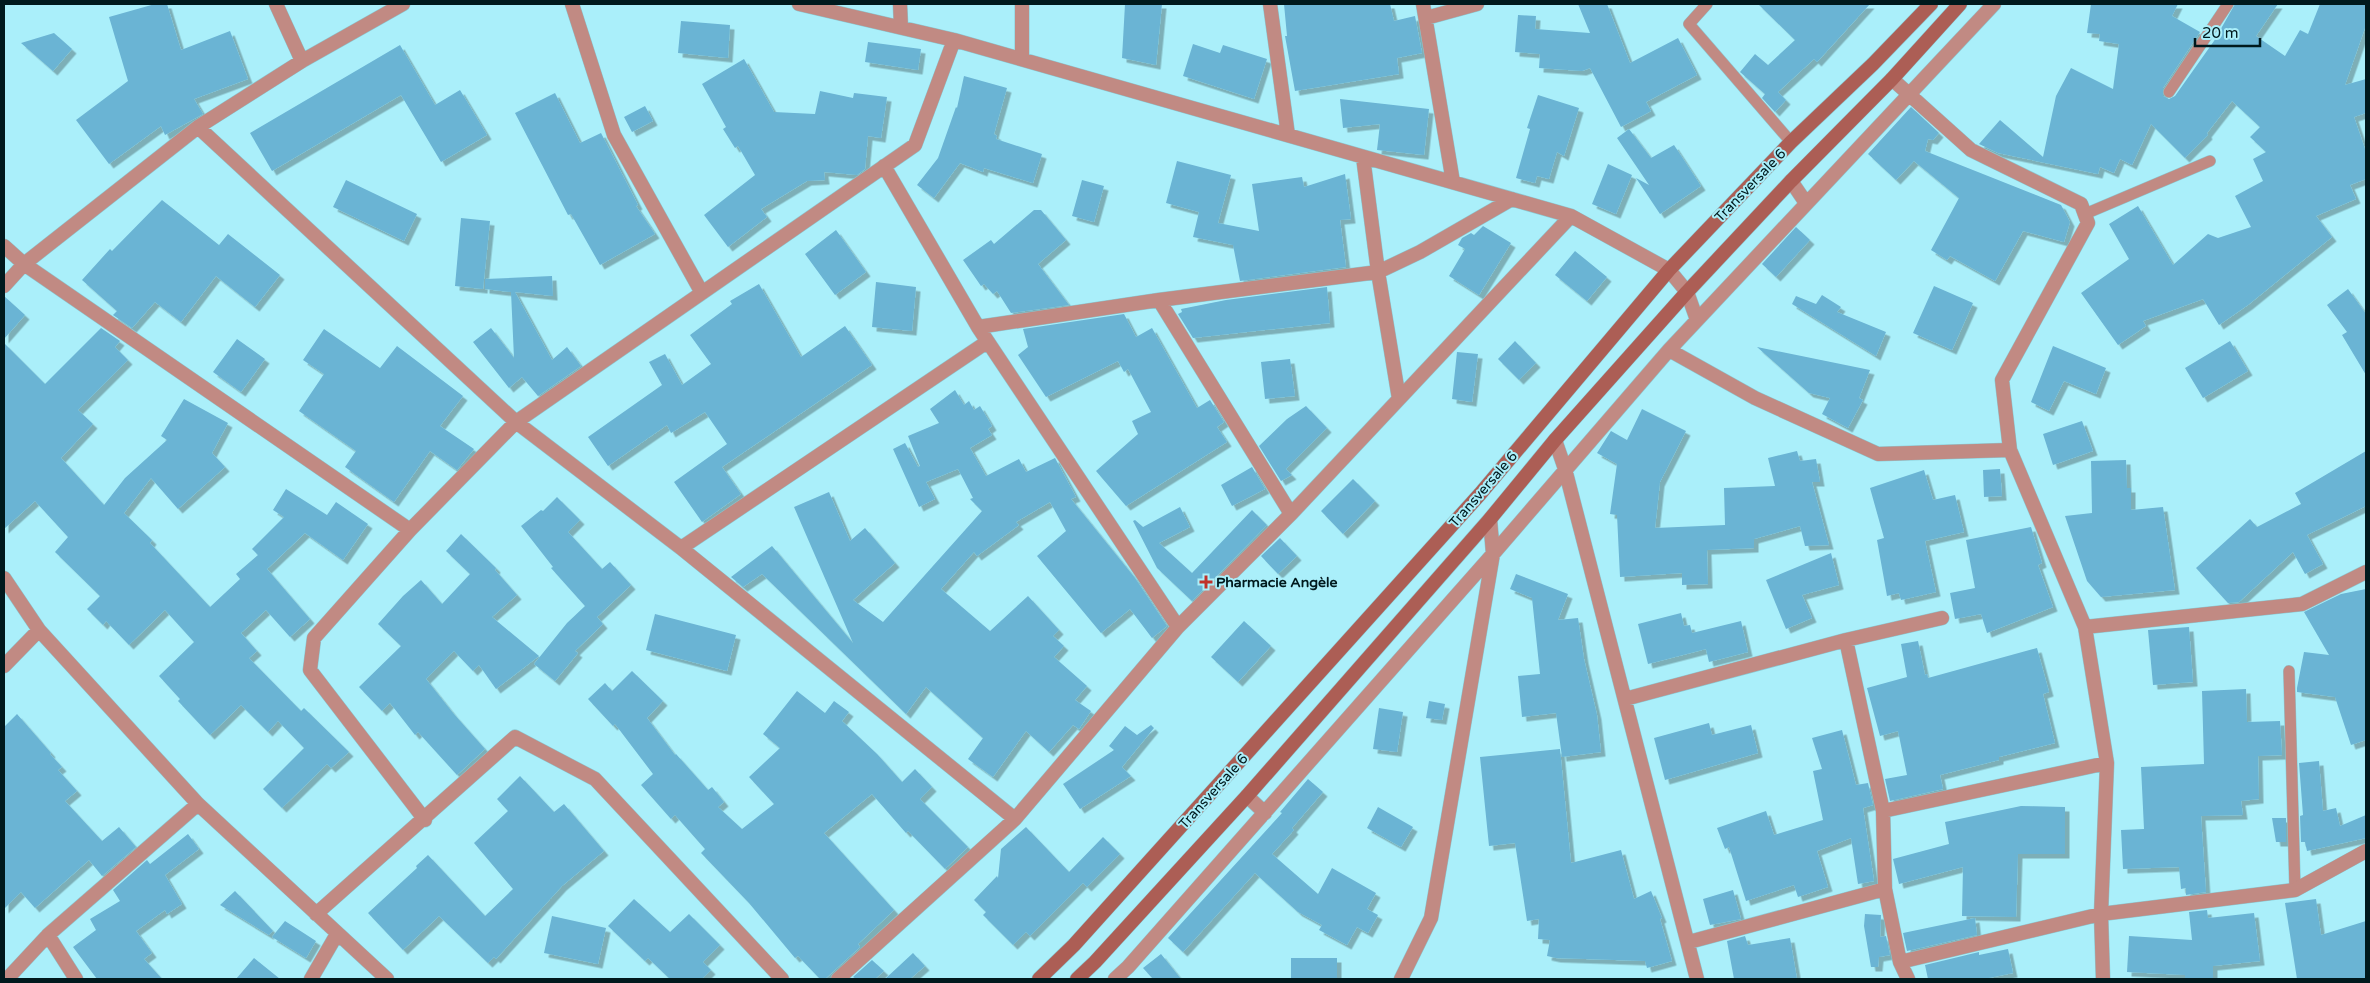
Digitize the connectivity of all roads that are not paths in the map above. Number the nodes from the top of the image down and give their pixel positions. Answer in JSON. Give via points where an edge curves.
{"nodes":[{"id":1,"x":276,"y":4,"type":"edge"},
{"id":2,"x":402,"y":4,"type":"edge"},
{"id":3,"x":572,"y":4,"type":"edge"},
{"id":4,"x":799,"y":4,"type":"edge"},
{"id":5,"x":900,"y":4,"type":"edge"},
{"id":6,"x":1022,"y":4,"type":"edge"},
{"id":7,"x":1270,"y":4,"type":"edge"},
{"id":8,"x":1423,"y":4,"type":"edge"},
{"id":9,"x":1477,"y":4,"type":"edge"},
{"id":10,"x":1707,"y":4,"type":"edge"},
{"id":11,"x":1931,"y":4,"type":"edge"},
{"id":12,"x":1960,"y":4,"type":"edge"},
{"id":13,"x":1994,"y":4,"type":"edge"},
{"id":14,"x":2228,"y":4,"type":"edge"},
{"id":15,"x":1426,"y":18,"type":"junction"},
{"id":16,"x":901,"y":28,"type":"junction"},
{"id":17,"x":954,"y":40,"type":"junction"},
{"id":18,"x":1022,"y":59,"type":"junction"},
{"id":19,"x":302,"y":61,"type":"junction"},
{"id":20,"x":1892,"y":79,"type":"junction"},
{"id":21,"x":2169,"y":92,"type":"dead end"},
{"id":22,"x":1908,"y":94,"type":"junction"},
{"id":23,"x":198,"y":127,"type":"junction"},
{"id":24,"x":1288,"y":136,"type":"junction"},
{"id":25,"x":1791,"y":142,"type":"junction"},
{"id":26,"x":1363,"y":157,"type":"junction"},
{"id":27,"x":2210,"y":161,"type":"dead end"},
{"id":28,"x":884,"y":166,"type":"junction"},
{"id":29,"x":1791,"y":181,"type":"junction"},
{"id":30,"x":1453,"y":182,"type":"junction"},
{"id":31,"x":1512,"y":199,"type":"junction"},
{"id":32,"x":1806,"y":202,"type":"junction"},
{"id":33,"x":2085,"y":214,"type":"junction"},
{"id":34,"x":1571,"y":216,"type":"junction"},
{"id":35,"x":4,"y":246,"type":"edge"},
{"id":36,"x":24,"y":264,"type":"junction"},
{"id":37,"x":1669,"y":270,"type":"junction"},
{"id":38,"x":1378,"y":272,"type":"junction"},
{"id":39,"x":4,"y":286,"type":"edge"},
{"id":40,"x":1687,"y":292,"type":"junction"},
{"id":41,"x":702,"y":293,"type":"junction"},
{"id":42,"x":1159,"y":300,"type":"junction"},
{"id":43,"x":1697,"y":320,"type":"junction"},
{"id":44,"x":978,"y":327,"type":"junction"},
{"id":45,"x":987,"y":342,"type":"junction"},
{"id":46,"x":1669,"y":350,"type":"junction"},
{"id":47,"x":1399,"y":399,"type":"junction"},
{"id":48,"x":516,"y":422,"type":"junction"},
{"id":49,"x":1554,"y":440,"type":"junction"},
{"id":50,"x":2010,"y":450,"type":"junction"},
{"id":51,"x":1565,"y":469,"type":"junction"},
{"id":52,"x":1291,"y":514,"type":"junction"},
{"id":53,"x":1490,"y":519,"type":"junction"},
{"id":54,"x":410,"y":530,"type":"junction"},
{"id":55,"x":681,"y":548,"type":"junction"},
{"id":56,"x":1493,"y":554,"type":"junction"},
{"id":57,"x":2366,"y":572,"type":"edge"},
{"id":58,"x":4,"y":578,"type":"edge"},
{"id":59,"x":1942,"y":618,"type":"dead end"},
{"id":60,"x":1178,"y":627,"type":"junction"},
{"id":61,"x":2085,"y":627,"type":"junction"},
{"id":62,"x":39,"y":630,"type":"junction"},
{"id":63,"x":1846,"y":640,"type":"junction"},
{"id":64,"x":4,"y":666,"type":"edge"},
{"id":65,"x":2289,"y":671,"type":"dead end"},
{"id":66,"x":1625,"y":699,"type":"junction"},
{"id":67,"x":2107,"y":763,"type":"junction"},
{"id":68,"x":1247,"y":796,"type":"junction"},
{"id":69,"x":198,"y":804,"type":"junction"},
{"id":70,"x":1883,"y":811,"type":"junction"},
{"id":71,"x":1265,"y":813,"type":"junction"},
{"id":72,"x":1016,"y":819,"type":"junction"},
{"id":73,"x":424,"y":820,"type":"junction"},
{"id":74,"x":2366,"y":851,"type":"edge"},
{"id":75,"x":1885,"y":889,"type":"junction"},
{"id":76,"x":2295,"y":890,"type":"junction"},
{"id":77,"x":316,"y":914,"type":"junction"},
{"id":78,"x":2101,"y":914,"type":"junction"},
{"id":79,"x":337,"y":934,"type":"junction"},
{"id":80,"x":48,"y":935,"type":"junction"},
{"id":81,"x":1689,"y":942,"type":"junction"},
{"id":82,"x":1900,"y":962,"type":"junction"},
{"id":83,"x":7,"y":979,"type":"edge"},
{"id":84,"x":76,"y":979,"type":"edge"},
{"id":85,"x":311,"y":979,"type":"edge"},
{"id":86,"x":387,"y":979,"type":"edge"},
{"id":87,"x":782,"y":979,"type":"edge"},
{"id":88,"x":838,"y":979,"type":"edge"},
{"id":89,"x":1039,"y":979,"type":"edge"},
{"id":90,"x":1077,"y":979,"type":"edge"},
{"id":91,"x":1115,"y":979,"type":"edge"},
{"id":92,"x":1401,"y":979,"type":"edge"},
{"id":93,"x":1698,"y":979,"type":"edge"},
{"id":94,"x":1908,"y":979,"type":"edge"},
{"id":95,"x":2103,"y":979,"type":"edge"}],
"edges":[{"from":1,"to":19,"type":"street"},
{"from":2,"to":19,"type":"street"},
{"from":3,"to":41,"type":"street","via":[[614,135]]},
{"from":4,"to":16,"type":"street"},
{"from":5,"to":16,"type":"street"},
{"from":6,"to":18,"type":"street"},
{"from":7,"to":24,"type":"street"},
{"from":8,"to":15,"type":"street"},
{"from":9,"to":15,"type":"street"},
{"from":10,"to":25,"type":"lane","via":[[1689,24]]},
{"from":11,"to":25,"type":"main road","name":"Transversale 6"},
{"from":12,"to":20,"type":"main road","name":"Transversale 6"},
{"from":13,"to":22,"type":"street"},
{"from":14,"to":21,"type":"lane"},
{"from":15,"to":30,"type":"street"},
{"from":16,"to":17,"type":"street"},
{"from":17,"to":18,"type":"street"},
{"from":17,"to":28,"type":"street","via":[[915,145]]},
{"from":18,"to":24,"type":"street"},
{"from":19,"to":23,"type":"street"},
{"from":20,"to":22,"type":"street"},
{"from":20,"to":29,"type":"main road","name":"Transversale 6"},
{"from":22,"to":32,"type":"street"},
{"from":22,"to":33,"type":"street","via":[[1971,150],[2081,204]]},
{"from":23,"to":36,"type":"street"},
{"from":23,"to":48,"type":"street"},
{"from":24,"to":26,"type":"street"},
{"from":25,"to":37,"type":"main road","name":"Transversale 6"},
{"from":26,"to":30,"type":"street"},
{"from":26,"to":38,"type":"street"},
{"from":27,"to":33,"type":"lane"},
{"from":28,"to":41,"type":"street"},
{"from":28,"to":44,"type":"street"},
{"from":29,"to":32,"type":"street"},
{"from":29,"to":40,"type":"main road","name":"Transversale 6"},
{"from":30,"to":31,"type":"street"},
{"from":31,"to":34,"type":"street"},
{"from":31,"to":38,"type":"street","via":[[1420,252]]},
{"from":32,"to":43,"type":"street"},
{"from":33,"to":50,"type":"street","via":[[2088,223],[2002,380]]},
{"from":34,"to":37,"type":"street"},
{"from":34,"to":47,"type":"street"},
{"from":35,"to":36,"type":"street"},
{"from":36,"to":39,"type":"street"},
{"from":36,"to":54,"type":"street"},
{"from":37,"to":40,"type":"street"},
{"from":37,"to":89,"type":"main road","name":"Transversale 6","via":[[1480,494],[1074,945]]},
{"from":38,"to":42,"type":"street"},
{"from":38,"to":47,"type":"street"},
{"from":40,"to":43,"type":"street"},
{"from":40,"to":49,"type":"main road","name":"Transversale 6"},
{"from":41,"to":48,"type":"street"},
{"from":42,"to":44,"type":"street"},
{"from":42,"to":52,"type":"street"},
{"from":43,"to":46,"type":"street"},
{"from":44,"to":45,"type":"street"},
{"from":45,"to":55,"type":"street"},
{"from":45,"to":60,"type":"street"},
{"from":46,"to":50,"type":"street","via":[[1755,398],[1878,454]]},
{"from":46,"to":51,"type":"street"},
{"from":47,"to":52,"type":"street"},
{"from":48,"to":54,"type":"street"},
{"from":48,"to":55,"type":"street"},
{"from":49,"to":51,"type":"street"},
{"from":49,"to":53,"type":"main road","name":"Transversale 6"},
{"from":50,"to":61,"type":"street"},
{"from":51,"to":56,"type":"street"},
{"from":51,"to":66,"type":"street"},
{"from":52,"to":60,"type":"street"},
{"from":53,"to":56,"type":"street"},
{"from":53,"to":68,"type":"main road","name":"Transversale 6"},
{"from":54,"to":73,"type":"street","via":[[314,638],[310,670]]},
{"from":55,"to":72,"type":"street"},
{"from":56,"to":71,"type":"street"},
{"from":56,"to":92,"type":"street","via":[[1431,918]]},
{"from":57,"to":61,"type":"street","via":[[2302,604]]},
{"from":58,"to":62,"type":"street"},
{"from":59,"to":63,"type":"street"},
{"from":60,"to":72,"type":"street"},
{"from":61,"to":67,"type":"street"},
{"from":62,"to":64,"type":"street"},
{"from":62,"to":69,"type":"street"},
{"from":63,"to":66,"type":"street"},
{"from":63,"to":70,"type":"street"},
{"from":65,"to":76,"type":"lane"},
{"from":66,"to":81,"type":"street"},
{"from":67,"to":70,"type":"street"},
{"from":67,"to":78,"type":"street"},
{"from":68,"to":71,"type":"street"},
{"from":68,"to":90,"type":"main road","name":"Transversale 6"},
{"from":69,"to":77,"type":"street"},
{"from":69,"to":80,"type":"street"},
{"from":70,"to":75,"type":"street"},
{"from":71,"to":91,"type":"street"},
{"from":72,"to":88,"type":"street"},
{"from":73,"to":77,"type":"street"},
{"from":73,"to":87,"type":"street","via":[[515,738],[595,779]]},
{"from":74,"to":76,"type":"street"},
{"from":75,"to":81,"type":"street"},
{"from":75,"to":82,"type":"street"},
{"from":76,"to":78,"type":"street"},
{"from":77,"to":79,"type":"street"},
{"from":78,"to":82,"type":"street"},
{"from":78,"to":95,"type":"street"},
{"from":79,"to":85,"type":"street"},
{"from":79,"to":86,"type":"street"},
{"from":80,"to":83,"type":"street"},
{"from":80,"to":84,"type":"street"},
{"from":81,"to":93,"type":"street"},
{"from":82,"to":94,"type":"street"}]}
